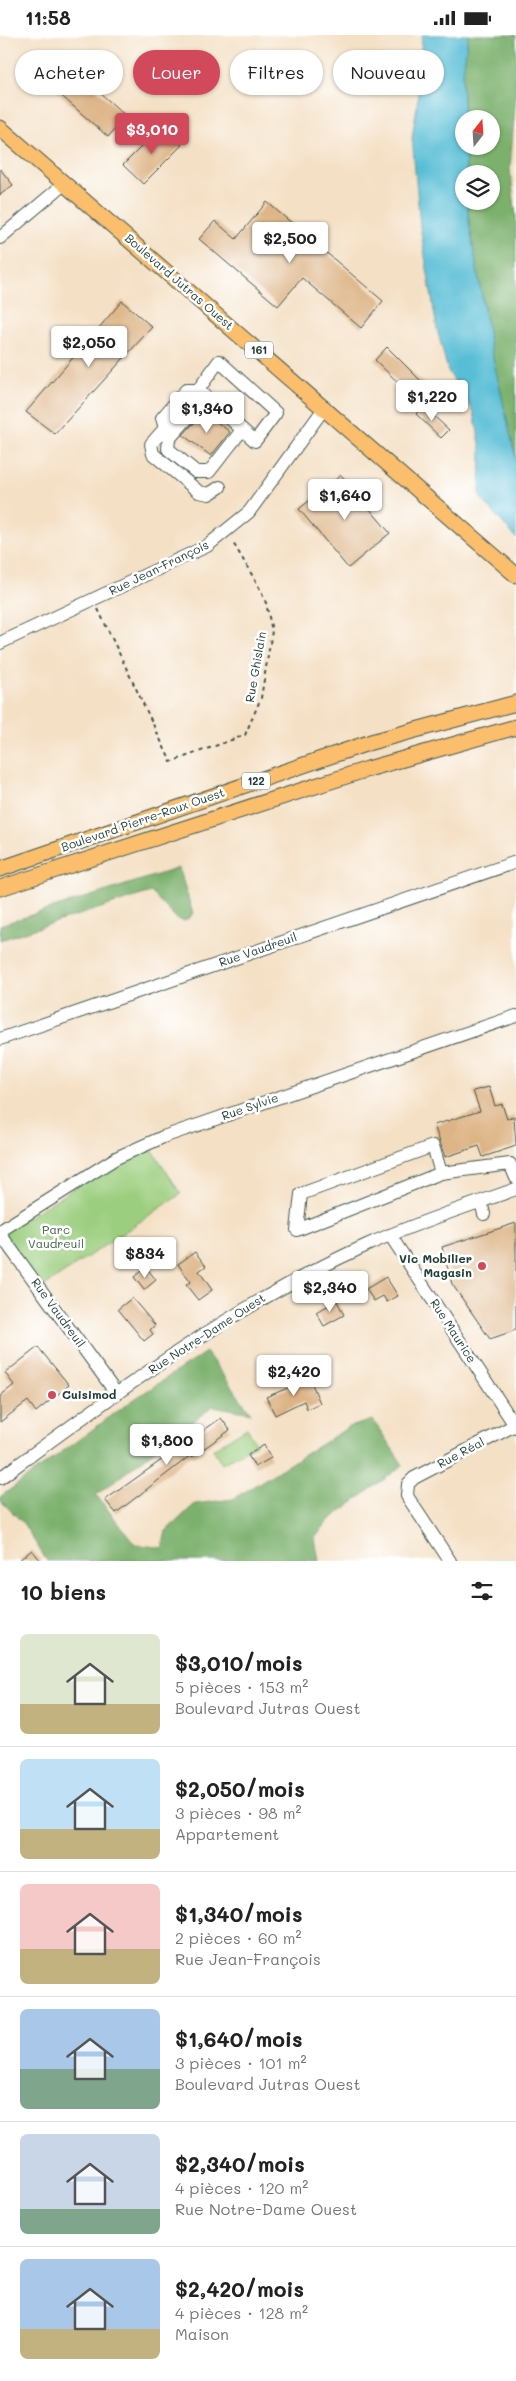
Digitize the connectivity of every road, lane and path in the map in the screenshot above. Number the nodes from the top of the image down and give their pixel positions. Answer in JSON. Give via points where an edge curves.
{"nodes":[{"id":1,"x":0,"y":128,"type":"edge"},
{"id":2,"x":64,"y":183,"type":"junction"},
{"id":3,"x":0,"y":238,"type":"edge"},
{"id":4,"x":201,"y":395,"type":"junction"},
{"id":5,"x":325,"y":407,"type":"junction"},
{"id":6,"x":242,"y":430,"type":"junction"},
{"id":7,"x":220,"y":487,"type":"dead end"},
{"id":8,"x":226,"y":531,"type":"junction"},
{"id":9,"x":516,"y":575,"type":"edge"},
{"id":10,"x":93,"y":600,"type":"junction"},
{"id":11,"x":0,"y":643,"type":"edge"},
{"id":12,"x":516,"y":703,"type":"edge"},
{"id":13,"x":516,"y":727,"type":"edge"},
{"id":14,"x":516,"y":862,"type":"edge"},
{"id":15,"x":0,"y":869,"type":"edge"},
{"id":16,"x":0,"y":889,"type":"edge"},
{"id":17,"x":516,"y":1016,"type":"edge"},
{"id":18,"x":0,"y":1039,"type":"edge"},
{"id":19,"x":441,"y":1173,"type":"junction"},
{"id":20,"x":516,"y":1178,"type":"edge"},
{"id":21,"x":516,"y":1189,"type":"edge"},
{"id":22,"x":0,"y":1232,"type":"edge"},
{"id":23,"x":390,"y":1235,"type":"junction"},
{"id":24,"x":116,"y":1393,"type":"junction"},
{"id":25,"x":515,"y":1426,"type":"edge"},
{"id":26,"x":0,"y":1478,"type":"edge"},
{"id":27,"x":450,"y":1561,"type":"edge"}],
"edges":[{"from":1,"to":2,"type":"main road","name":"Boulevard Jutras Ouest","number":"161"},
{"from":2,"to":3,"type":"street"},
{"from":2,"to":5,"type":"main road","name":"Boulevard Jutras Ouest","number":"161"},
{"from":4,"to":6,"type":"street"},
{"from":4,"to":6,"type":"street","via":[[169,439],[168,449],[196,472],[209,472]]},
{"from":4,"to":6,"type":"street","via":[[218,361],[276,413],[255,441]]},
{"from":4,"to":7,"type":"street","via":[[165,428],[152,444],[153,453],[200,493],[209,494]]},
{"from":5,"to":8,"type":"street","name":"Rue Jean-François","via":[[249,512]]},
{"from":5,"to":9,"type":"main road","name":"Boulevard Jutras Ouest","number":"161"},
{"from":8,"to":10,"type":"street","name":"Rue Jean-François","via":[[207,546]]},
{"from":8,"to":10,"type":"path","name":"Rue Ghislain","via":[[258,585],[272,631],[261,699],[245,735],[171,762]]},
{"from":10,"to":11,"type":"street","name":"Rue Jean-François"},
{"from":12,"to":15,"type":"main road","name":"Boulevard Pierre-Roux Ouest","number":"122","via":[[371,742]]},
{"from":13,"to":16,"type":"main road","name":"Boulevard Pierre-Roux Ouest","number":"122","via":[[368,769]]},
{"from":14,"to":18,"type":"street","name":"Rue Vaudreuil"},
{"from":17,"to":22,"type":"street","name":"Rue Sylvie","via":[[163,1137],[116,1158]]},
{"from":19,"to":19,"type":"street","via":[[315,1223],[297,1230],[302,1194],[433,1146]]},
{"from":19,"to":20,"type":"street","via":[[510,1164]]},
{"from":21,"to":23,"type":"street","name":"Rue Notre-Dame Ouest","via":[[482,1208]]},
{"from":22,"to":24,"type":"street","name":"Rue Vaudreuil"},
{"from":23,"to":24,"type":"street","name":"Rue Notre-Dame Ouest","via":[[292,1281],[195,1339]]},
{"from":23,"to":25,"type":"street","name":"Rue Maurice"},
{"from":24,"to":26,"type":"street","name":"Rue Notre-Dame Ouest"},
{"from":25,"to":27,"type":"street","name":"Rue Réal","via":[[408,1484],[407,1496]]}]}
